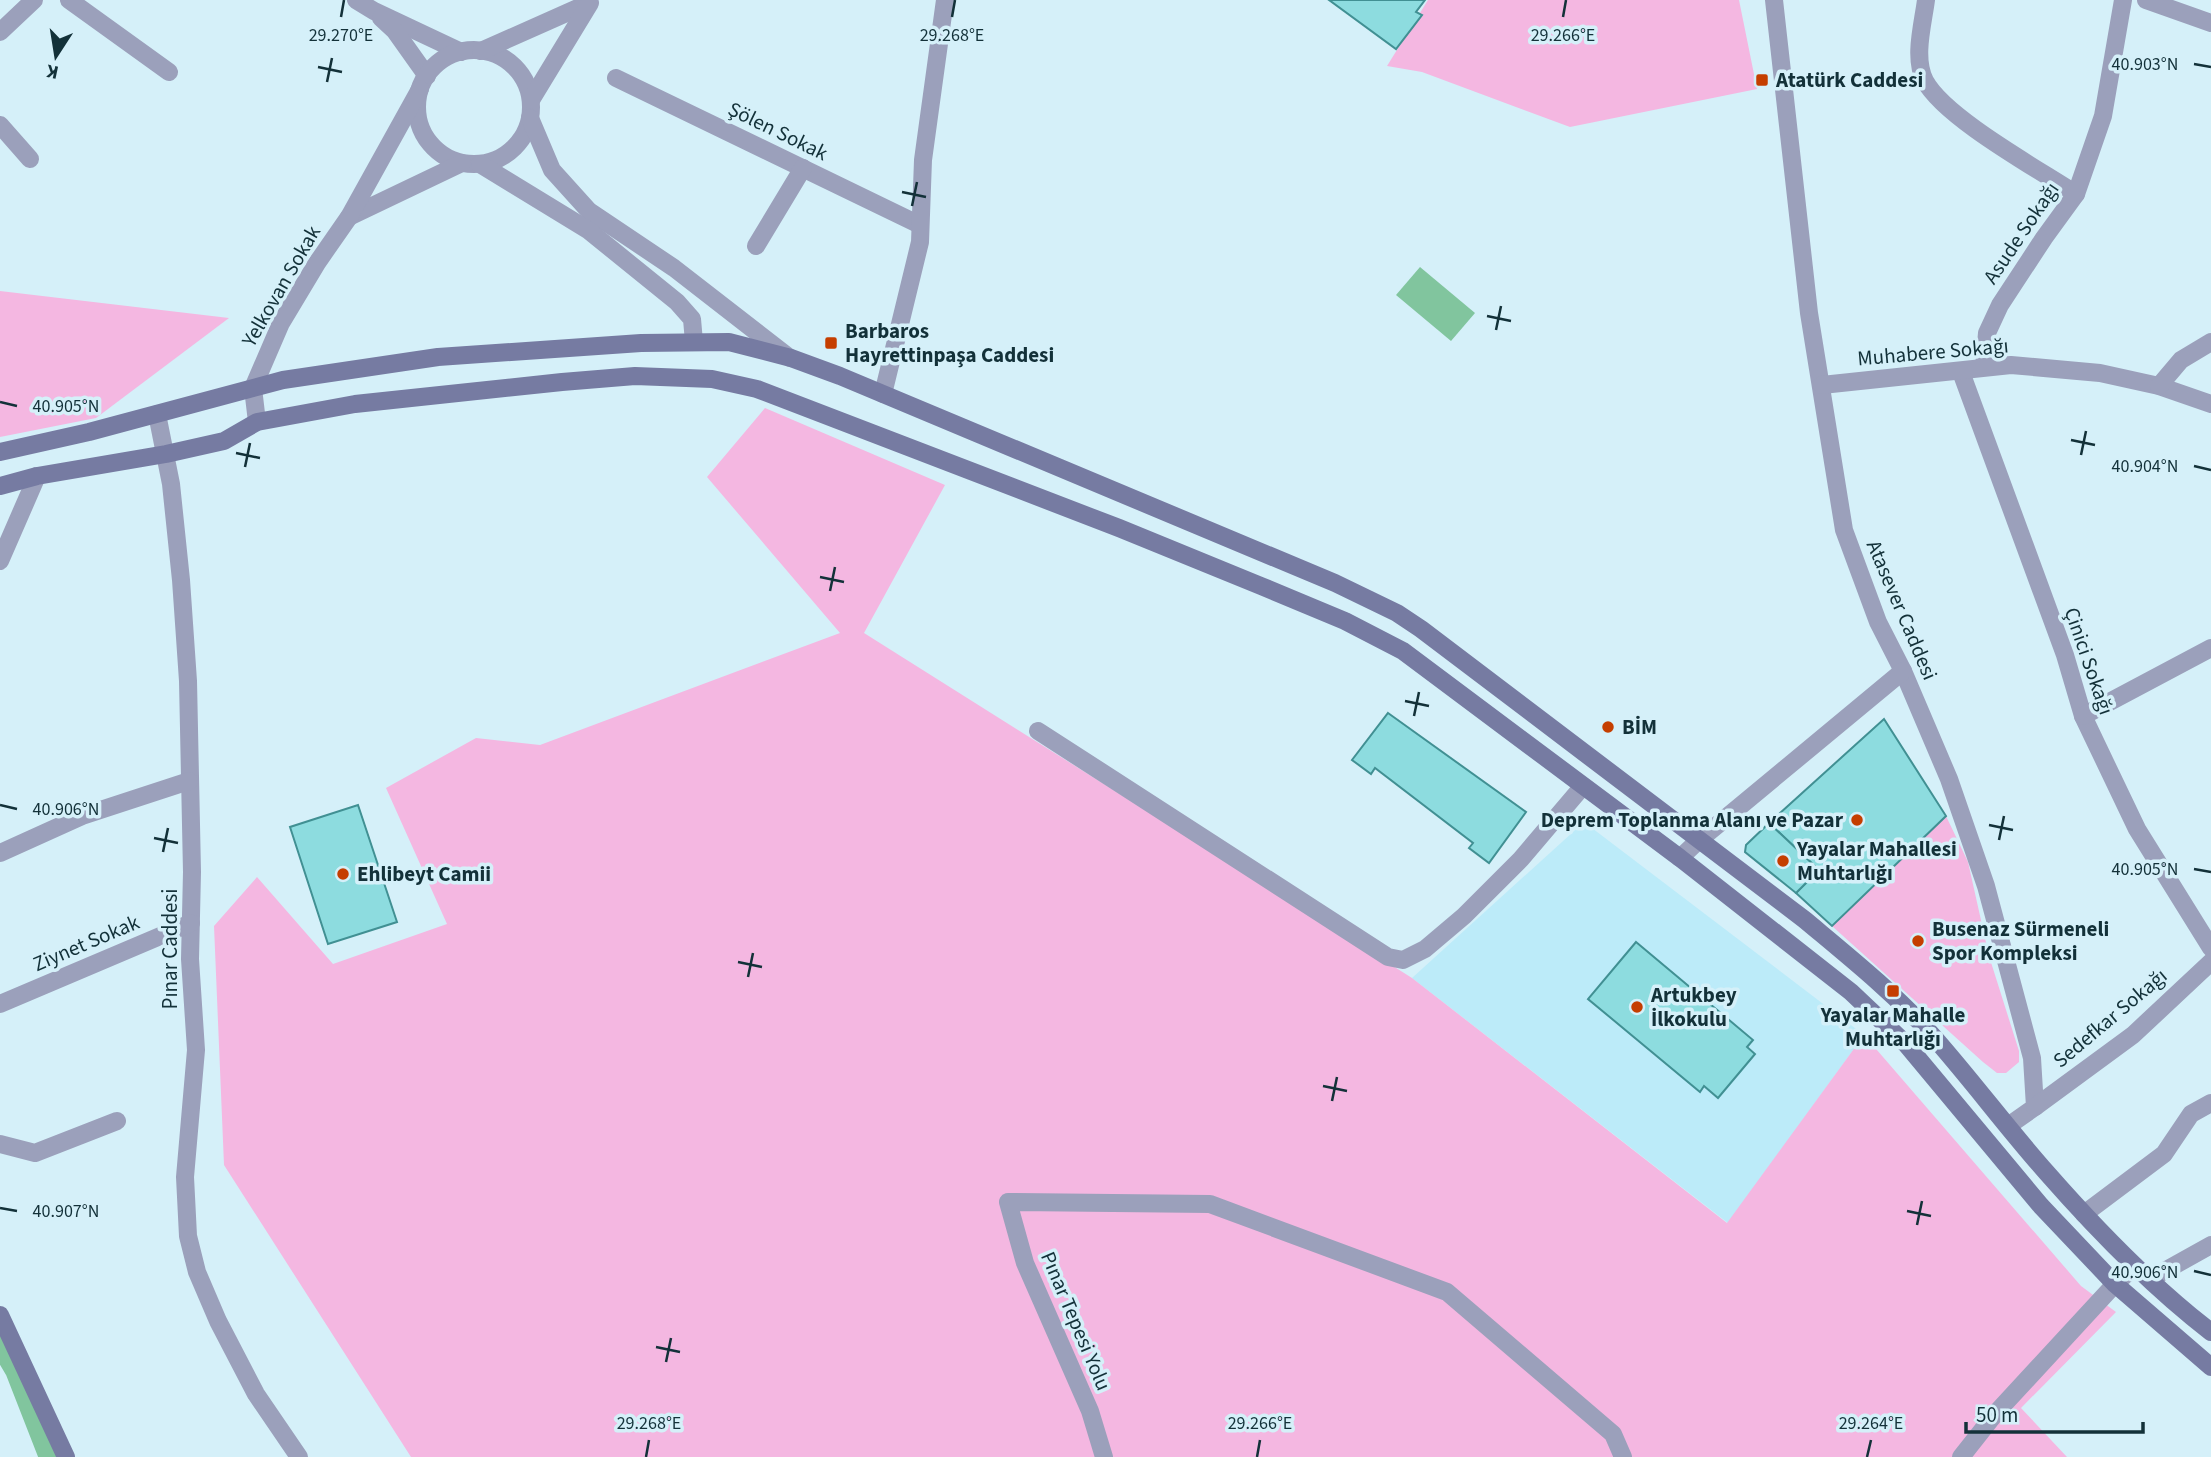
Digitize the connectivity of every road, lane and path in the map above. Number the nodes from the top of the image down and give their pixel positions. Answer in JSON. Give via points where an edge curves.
{"nodes":[{"id":1,"x":34,"y":0,"type":"edge"},
{"id":2,"x":69,"y":0,"type":"edge"},
{"id":3,"x":356,"y":0,"type":"edge"},
{"id":4,"x":944,"y":0,"type":"edge"},
{"id":5,"x":1774,"y":0,"type":"edge"},
{"id":6,"x":1926,"y":0,"type":"edge"},
{"id":7,"x":2123,"y":0,"type":"edge"},
{"id":8,"x":2146,"y":0,"type":"edge"},
{"id":9,"x":591,"y":1,"type":"edge"},
{"id":10,"x":374,"y":11,"type":"junction"},
{"id":11,"x":2211,"y":23,"type":"edge"},
{"id":12,"x":0,"y":32,"type":"edge"},
{"id":13,"x":481,"y":51,"type":"junction"},
{"id":14,"x":461,"y":52,"type":"junction"},
{"id":15,"x":169,"y":72,"type":"dead end"},
{"id":16,"x":616,"y":78,"type":"dead end"},
{"id":17,"x":423,"y":83,"type":"junction"},
{"id":18,"x":531,"y":100,"type":"junction"},
{"id":19,"x":530,"y":118,"type":"junction"},
{"id":20,"x":0,"y":125,"type":"edge"},
{"id":21,"x":30,"y":159,"type":"dead end"},
{"id":22,"x":471,"y":163,"type":"junction"},
{"id":23,"x":803,"y":168,"type":"junction"},
{"id":24,"x":2076,"y":194,"type":"junction"},
{"id":25,"x":349,"y":217,"type":"junction"},
{"id":26,"x":920,"y":225,"type":"junction"},
{"id":27,"x":755,"y":246,"type":"dead end"},
{"id":28,"x":694,"y":342,"type":"junction"},
{"id":29,"x":2211,"y":342,"type":"edge"},
{"id":30,"x":791,"y":358,"type":"junction"},
{"id":31,"x":1984,"y":367,"type":"junction"},
{"id":32,"x":1961,"y":372,"type":"junction"},
{"id":33,"x":1822,"y":385,"type":"junction"},
{"id":34,"x":2159,"y":386,"type":"junction"},
{"id":35,"x":253,"y":388,"type":"junction"},
{"id":36,"x":883,"y":394,"type":"junction"},
{"id":37,"x":2211,"y":404,"type":"edge"},
{"id":38,"x":157,"y":414,"type":"junction"},
{"id":39,"x":257,"y":422,"type":"junction"},
{"id":40,"x":0,"y":452,"type":"edge"},
{"id":41,"x":166,"y":454,"type":"junction"},
{"id":42,"x":37,"y":476,"type":"junction"},
{"id":43,"x":0,"y":486,"type":"edge"},
{"id":44,"x":0,"y":561,"type":"edge"},
{"id":45,"x":2211,"y":648,"type":"edge"},
{"id":46,"x":1903,"y":671,"type":"junction"},
{"id":47,"x":2083,"y":716,"type":"junction"},
{"id":48,"x":1038,"y":731,"type":"dead end"},
{"id":49,"x":190,"y":781,"type":"junction"},
{"id":50,"x":1583,"y":786,"type":"junction"},
{"id":51,"x":1698,"y":841,"type":"junction"},
{"id":52,"x":0,"y":853,"type":"edge"},
{"id":53,"x":1680,"y":858,"type":"junction"},
{"id":54,"x":191,"y":923,"type":"junction"},
{"id":55,"x":2211,"y":948,"type":"edge"},
{"id":56,"x":2211,"y":962,"type":"edge"},
{"id":57,"x":0,"y":1004,"type":"edge"},
{"id":58,"x":2211,"y":1103,"type":"edge"},
{"id":59,"x":2035,"y":1107,"type":"junction"},
{"id":60,"x":117,"y":1121,"type":"dead end"},
{"id":61,"x":2008,"y":1126,"type":"junction"},
{"id":62,"x":0,"y":1144,"type":"edge"},
{"id":63,"x":2084,"y":1214,"type":"junction"},
{"id":64,"x":2211,"y":1245,"type":"edge"},
{"id":65,"x":2135,"y":1266,"type":"junction"},
{"id":66,"x":2150,"y":1279,"type":"junction"},
{"id":67,"x":2115,"y":1284,"type":"junction"},
{"id":68,"x":0,"y":1315,"type":"edge"},
{"id":69,"x":2211,"y":1332,"type":"edge"},
{"id":70,"x":2211,"y":1367,"type":"edge"},
{"id":71,"x":66,"y":1457,"type":"edge"},
{"id":72,"x":299,"y":1457,"type":"edge"},
{"id":73,"x":1104,"y":1457,"type":"edge"},
{"id":74,"x":1623,"y":1457,"type":"edge"},
{"id":75,"x":1961,"y":1457,"type":"edge"}],
"edges":[{"from":1,"to":12,"type":"street"},
{"from":2,"to":15,"type":"street"},
{"from":3,"to":10,"type":"street"},
{"from":4,"to":26,"type":"street","via":[[923,160]]},
{"from":5,"to":33,"type":"street","name":"Atasever Caddesi","via":[[1809,313]]},
{"from":6,"to":24,"type":"street","via":[[1921,38],[1925,81],[1961,119]]},
{"from":7,"to":24,"type":"street","name":"Asude Sokağı","via":[[2103,116]]},
{"from":8,"to":11,"type":"street"},
{"from":9,"to":13,"type":"street"},
{"from":9,"to":18,"type":"street"},
{"from":10,"to":14,"type":"street"},
{"from":10,"to":17,"type":"street","via":[[395,32]]},
{"from":13,"to":14,"type":"street"},
{"from":13,"to":18,"type":"street","via":[[514,67]]},
{"from":14,"to":17,"type":"street","via":[[443,59]]},
{"from":16,"to":23,"type":"street","name":"Şölen Sokak"},
{"from":17,"to":22,"type":"street","via":[[417,108],[420,127],[430,144],[444,156]]},
{"from":17,"to":25,"type":"street","name":"Yelkovan Sokak"},
{"from":18,"to":19,"type":"street"},
{"from":19,"to":22,"type":"street","via":[[512,149],[497,159]]},
{"from":19,"to":30,"type":"street","via":[[552,170],[589,211],[674,268]]},
{"from":20,"to":21,"type":"street"},
{"from":22,"to":25,"type":"street"},
{"from":22,"to":28,"type":"street","via":[[588,230],[677,302],[692,319]]},
{"from":23,"to":26,"type":"street","name":"Şölen Sokak"},
{"from":23,"to":27,"type":"street"},
{"from":24,"to":31,"type":"street","name":"Asude Sokağı","via":[[2000,305],[1987,333]]},
{"from":25,"to":35,"type":"street","name":"Yelkovan Sokak","via":[[281,323]]},
{"from":26,"to":36,"type":"street","via":[[920,242]]},
{"from":28,"to":30,"type":"street","via":[[729,342]]},
{"from":28,"to":35,"type":"street","via":[[438,357],[326,372]]},
{"from":29,"to":34,"type":"street","via":[[2181,360]]},
{"from":30,"to":36,"type":"street"},
{"from":31,"to":32,"type":"street","name":"Muhabere Sokağı"},
{"from":31,"to":34,"type":"street","name":"Muhabere Sokağı","via":[[2100,373]]},
{"from":32,"to":33,"type":"street","name":"Muhabere Sokağı"},
{"from":32,"to":47,"type":"street","name":"Çinici Sokağı"},
{"from":33,"to":46,"type":"street","name":"Atasever Caddesi","via":[[1844,530],[1878,622]]},
{"from":34,"to":37,"type":"street","name":"Muhabere Sokağı"},
{"from":35,"to":38,"type":"street"},
{"from":35,"to":39,"type":"street"},
{"from":36,"to":51,"type":"street","via":[[1398,613]]},
{"from":38,"to":40,"type":"street"},
{"from":38,"to":41,"type":"street","name":"Pınar Caddesi"},
{"from":39,"to":41,"type":"street","via":[[224,441]]},
{"from":39,"to":50,"type":"street","via":[[355,404],[635,376],[712,379],[757,389],[1119,528],[1345,621],[1403,651]]},
{"from":41,"to":42,"type":"street"},
{"from":41,"to":49,"type":"street","name":"Pınar Caddesi","via":[[181,580]]},
{"from":42,"to":43,"type":"street"},
{"from":42,"to":44,"type":"street"},
{"from":45,"to":47,"type":"street"},
{"from":46,"to":51,"type":"street"},
{"from":46,"to":59,"type":"street","name":"Atasever Caddesi","via":[[1949,779],[1986,886],[2032,1058]]},
{"from":47,"to":55,"type":"street","name":"Çinici Sokağı","via":[[2137,828]]},
{"from":48,"to":50,"type":"street","via":[[1388,957],[1403,960],[1425,949],[1464,916],[1521,859]]},
{"from":49,"to":52,"type":"street","via":[[82,816]]},
{"from":49,"to":54,"type":"street","name":"Pınar Caddesi"},
{"from":50,"to":53,"type":"street"},
{"from":51,"to":53,"type":"street"},
{"from":51,"to":61,"type":"street","via":[[1805,920],[1902,1005]]},
{"from":53,"to":67,"type":"street","via":[[1851,992],[1906,1044],[2042,1206]]},
{"from":54,"to":57,"type":"street","name":"Ziynet Sokak"},
{"from":54,"to":72,"type":"street","name":"Pınar Caddesi","via":[[196,1050],[185,1177],[188,1236],[218,1321],[256,1394]]},
{"from":56,"to":59,"type":"street","name":"Sedefkar Sokağı","via":[[2133,1035]]},
{"from":58,"to":63,"type":"street","via":[[2192,1114],[2164,1154]]},
{"from":59,"to":61,"type":"street"},
{"from":60,"to":62,"type":"street","via":[[35,1153]]},
{"from":61,"to":63,"type":"street"},
{"from":63,"to":65,"type":"street"},
{"from":64,"to":66,"type":"street"},
{"from":65,"to":66,"type":"street"},
{"from":65,"to":67,"type":"street"},
{"from":66,"to":69,"type":"street"},
{"from":67,"to":70,"type":"street"},
{"from":67,"to":75,"type":"street"},
{"from":68,"to":71,"type":"street"},
{"from":73,"to":74,"type":"street","name":"Pınar Tepesi Yolu","via":[[1090,1411],[1025,1262],[1008,1202],[1210,1203],[1447,1292],[1613,1434]]}]}
